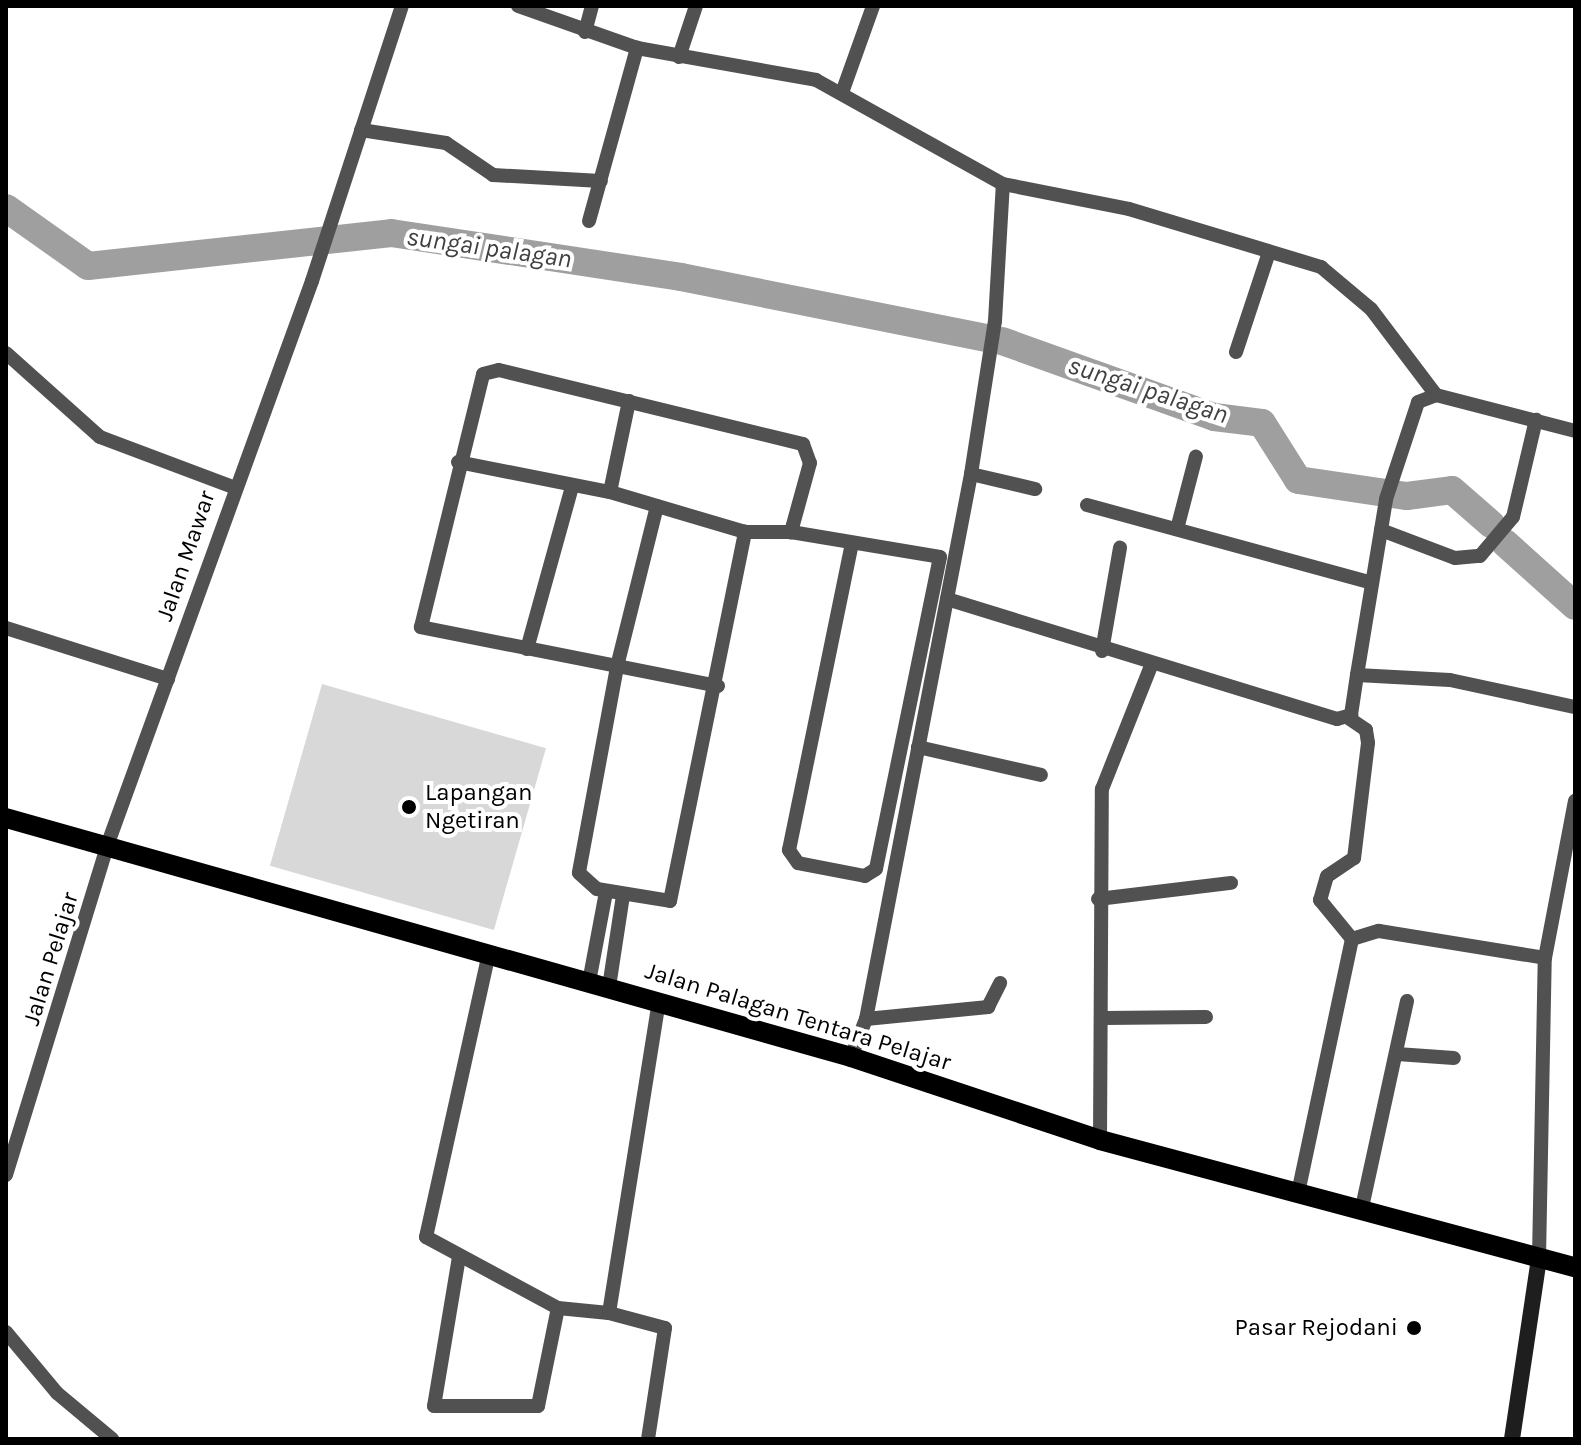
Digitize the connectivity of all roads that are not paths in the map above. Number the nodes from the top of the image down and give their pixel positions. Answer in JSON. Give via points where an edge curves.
{"nodes":[{"id":1,"x":402,"y":6,"type":"edge"},
{"id":2,"x":518,"y":6,"type":"edge"},
{"id":3,"x":592,"y":6,"type":"edge"},
{"id":4,"x":696,"y":6,"type":"edge"},
{"id":5,"x":873,"y":6,"type":"edge"},
{"id":6,"x":585,"y":32,"type":"junction"},
{"id":7,"x":637,"y":48,"type":"junction"},
{"id":8,"x":679,"y":57,"type":"junction"},
{"id":9,"x":843,"y":90,"type":"junction"},
{"id":10,"x":361,"y":130,"type":"junction"},
{"id":11,"x":601,"y":181,"type":"junction"},
{"id":12,"x":1003,"y":184,"type":"junction"},
{"id":13,"x":589,"y":221,"type":"dead end"},
{"id":14,"x":1269,"y":252,"type":"junction"},
{"id":15,"x":1236,"y":352,"type":"dead end"},
{"id":16,"x":7,"y":355,"type":"edge"},
{"id":17,"x":1436,"y":395,"type":"junction"},
{"id":18,"x":629,"y":401,"type":"junction"},
{"id":19,"x":1536,"y":420,"type":"junction"},
{"id":20,"x":1575,"y":431,"type":"edge"},
{"id":21,"x":1196,"y":456,"type":"dead end"},
{"id":22,"x":458,"y":462,"type":"junction"},
{"id":23,"x":971,"y":474,"type":"junction"},
{"id":24,"x":233,"y":487,"type":"junction"},
{"id":25,"x":572,"y":487,"type":"junction"},
{"id":26,"x":1035,"y":489,"type":"dead end"},
{"id":27,"x":610,"y":492,"type":"junction"},
{"id":28,"x":1087,"y":505,"type":"dead end"},
{"id":29,"x":657,"y":506,"type":"junction"},
{"id":30,"x":1177,"y":529,"type":"junction"},
{"id":31,"x":1381,"y":530,"type":"junction"},
{"id":32,"x":745,"y":532,"type":"junction"},
{"id":33,"x":791,"y":532,"type":"junction"},
{"id":34,"x":852,"y":543,"type":"junction"},
{"id":35,"x":1120,"y":548,"type":"dead end"},
{"id":36,"x":1372,"y":583,"type":"junction"},
{"id":37,"x":947,"y":599,"type":"junction"},
{"id":38,"x":6,"y":628,"type":"edge"},
{"id":39,"x":527,"y":649,"type":"junction"},
{"id":40,"x":1102,"y":651,"type":"junction"},
{"id":41,"x":1151,"y":666,"type":"junction"},
{"id":42,"x":617,"y":667,"type":"junction"},
{"id":43,"x":1357,"y":675,"type":"junction"},
{"id":44,"x":168,"y":679,"type":"junction"},
{"id":45,"x":718,"y":686,"type":"junction"},
{"id":46,"x":1575,"y":707,"type":"edge"},
{"id":47,"x":1347,"y":717,"type":"junction"},
{"id":48,"x":918,"y":747,"type":"junction"},
{"id":49,"x":896,"y":774,"type":"junction"},
{"id":50,"x":1041,"y":775,"type":"dead end"},
{"id":51,"x":911,"y":778,"type":"junction"},
{"id":52,"x":1575,"y":801,"type":"edge"},
{"id":53,"x":6,"y":818,"type":"edge"},
{"id":54,"x":1573,"y":820,"type":"edge"},
{"id":55,"x":107,"y":846,"type":"junction"},
{"id":56,"x":1231,"y":883,"type":"dead end"},
{"id":57,"x":606,"y":892,"type":"junction"},
{"id":58,"x":623,"y":896,"type":"junction"},
{"id":59,"x":1098,"y":899,"type":"junction"},
{"id":60,"x":1352,"y":939,"type":"junction"},
{"id":61,"x":489,"y":953,"type":"junction"},
{"id":62,"x":1545,"y":958,"type":"junction"},
{"id":63,"x":1000,"y":983,"type":"dead end"},
{"id":64,"x":599,"y":984,"type":"junction"},
{"id":65,"x":1407,"y":1001,"type":"dead end"},
{"id":66,"x":659,"y":1002,"type":"junction"},
{"id":67,"x":1206,"y":1017,"type":"dead end"},
{"id":68,"x":1104,"y":1018,"type":"junction"},
{"id":69,"x":866,"y":1019,"type":"junction"},
{"id":70,"x":1397,"y":1054,"type":"junction"},
{"id":71,"x":851,"y":1057,"type":"junction"},
{"id":72,"x":1454,"y":1058,"type":"dead end"},
{"id":73,"x":1100,"y":1140,"type":"junction"},
{"id":74,"x":6,"y":1175,"type":"edge"},
{"id":75,"x":1298,"y":1193,"type":"junction"},
{"id":76,"x":1361,"y":1212,"type":"junction"},
{"id":77,"x":459,"y":1257,"type":"junction"},
{"id":78,"x":1539,"y":1258,"type":"junction"},
{"id":79,"x":1575,"y":1267,"type":"edge"},
{"id":80,"x":558,"y":1308,"type":"junction"},
{"id":81,"x":609,"y":1313,"type":"junction"},
{"id":82,"x":6,"y":1332,"type":"edge"},
{"id":83,"x":112,"y":1439,"type":"edge"},
{"id":84,"x":648,"y":1439,"type":"edge"},
{"id":85,"x":1512,"y":1439,"type":"edge"}],
"edges":[{"from":1,"to":10,"type":"street","name":"Jalan Mawar"},
{"from":2,"to":6,"type":"street"},
{"from":3,"to":6,"type":"street"},
{"from":4,"to":8,"type":"street"},
{"from":5,"to":9,"type":"street"},
{"from":6,"to":7,"type":"street"},
{"from":7,"to":8,"type":"street"},
{"from":7,"to":11,"type":"street"},
{"from":8,"to":9,"type":"street","via":[[775,67]]},
{"from":9,"to":12,"type":"street"},
{"from":10,"to":11,"type":"street","via":[[446,143],[493,175]]},
{"from":10,"to":24,"type":"street","name":"Jalan Mawar","via":[[312,281]]},
{"from":11,"to":13,"type":"street"},
{"from":12,"to":14,"type":"street","via":[[1129,209]]},
{"from":12,"to":23,"type":"street","via":[[995,321]]},
{"from":14,"to":15,"type":"street"},
{"from":14,"to":17,"type":"street","via":[[1321,267],[1350,285]]},
{"from":16,"to":24,"type":"street","via":[[100,437]]},
{"from":17,"to":19,"type":"street"},
{"from":17,"to":31,"type":"street","via":[[1418,402]]},
{"from":18,"to":22,"type":"street","via":[[490,370]]},
{"from":18,"to":27,"type":"street"},
{"from":18,"to":33,"type":"street","via":[[803,444],[810,463]]},
{"from":19,"to":20,"type":"street"},
{"from":19,"to":31,"type":"street","via":[[1513,517],[1480,556],[1455,558]]},
{"from":21,"to":30,"type":"street"},
{"from":22,"to":25,"type":"street"},
{"from":22,"to":39,"type":"street","via":[[419,623]]},
{"from":23,"to":26,"type":"street"},
{"from":23,"to":37,"type":"street"},
{"from":24,"to":44,"type":"street","name":"Jalan Mawar"},
{"from":25,"to":27,"type":"street"},
{"from":25,"to":39,"type":"street"},
{"from":27,"to":29,"type":"street"},
{"from":28,"to":30,"type":"street"},
{"from":29,"to":32,"type":"street"},
{"from":29,"to":42,"type":"street"},
{"from":30,"to":36,"type":"street"},
{"from":31,"to":36,"type":"street"},
{"from":32,"to":33,"type":"street"},
{"from":32,"to":45,"type":"street"},
{"from":33,"to":34,"type":"street"},
{"from":34,"to":49,"type":"street","via":[[940,557]]},
{"from":34,"to":49,"type":"street","via":[[792,859],[870,875]]},
{"from":35,"to":40,"type":"street"},
{"from":36,"to":43,"type":"street"},
{"from":37,"to":40,"type":"street"},
{"from":37,"to":48,"type":"street"},
{"from":38,"to":44,"type":"street"},
{"from":39,"to":42,"type":"street"},
{"from":40,"to":41,"type":"street"},
{"from":41,"to":47,"type":"street"},
{"from":41,"to":59,"type":"street","via":[[1102,789]]},
{"from":42,"to":45,"type":"street"},
{"from":42,"to":57,"type":"street","via":[[579,873]]},
{"from":43,"to":46,"type":"street","via":[[1450,680]]},
{"from":43,"to":47,"type":"street"},
{"from":44,"to":55,"type":"street","name":"Jalan Mawar"},
{"from":45,"to":58,"type":"street","via":[[670,901]]},
{"from":47,"to":60,"type":"street","via":[[1366,730],[1368,743],[1354,858],[1327,876],[1320,900]]},
{"from":48,"to":50,"type":"street"},
{"from":48,"to":51,"type":"street"},
{"from":49,"to":51,"type":"street"},
{"from":51,"to":69,"type":"street"},
{"from":52,"to":54,"type":"street"},
{"from":53,"to":55,"type":"main road","name":"Jalan Palagan Tentara Pelajar"},
{"from":54,"to":62,"type":"street"},
{"from":55,"to":61,"type":"main road","name":"Jalan Palagan Tentara Pelajar"},
{"from":55,"to":74,"type":"street","name":"Jalan Pelajar"},
{"from":56,"to":59,"type":"street"},
{"from":57,"to":58,"type":"street"},
{"from":57,"to":64,"type":"street"},
{"from":58,"to":64,"type":"street"},
{"from":59,"to":68,"type":"street"},
{"from":60,"to":62,"type":"street","via":[[1379,931]]},
{"from":60,"to":75,"type":"street"},
{"from":61,"to":64,"type":"main road","name":"Jalan Palagan Tentara Pelajar"},
{"from":61,"to":77,"type":"street","via":[[426,1221],[426,1237]]},
{"from":62,"to":78,"type":"street"},
{"from":63,"to":69,"type":"street","via":[[988,1007]]},
{"from":64,"to":66,"type":"main road","name":"Jalan Palagan Tentara Pelajar"},
{"from":65,"to":70,"type":"street"},
{"from":66,"to":71,"type":"main road","name":"Jalan Palagan Tentara Pelajar"},
{"from":66,"to":81,"type":"street"},
{"from":67,"to":68,"type":"street"},
{"from":68,"to":73,"type":"street"},
{"from":69,"to":71,"type":"street"},
{"from":70,"to":72,"type":"street"},
{"from":70,"to":76,"type":"street"},
{"from":71,"to":73,"type":"main road","name":"Jalan Palagan Tentara Pelajar"},
{"from":73,"to":75,"type":"main road","name":"Jalan Palagan Tentara Pelajar"},
{"from":75,"to":76,"type":"main road","name":"Jalan Palagan Tentara Pelajar"},
{"from":76,"to":78,"type":"main road","name":"Jalan Palagan Tentara Pelajar"},
{"from":77,"to":80,"type":"street"},
{"from":77,"to":80,"type":"street","via":[[434,1406],[538,1406]]},
{"from":78,"to":79,"type":"main road","name":"Jalan Palagan Tentara Pelajar"},
{"from":78,"to":85,"type":"main road"},
{"from":80,"to":81,"type":"street"},
{"from":81,"to":84,"type":"street","via":[[665,1328]]},
{"from":82,"to":83,"type":"street","via":[[57,1393]]}]}
